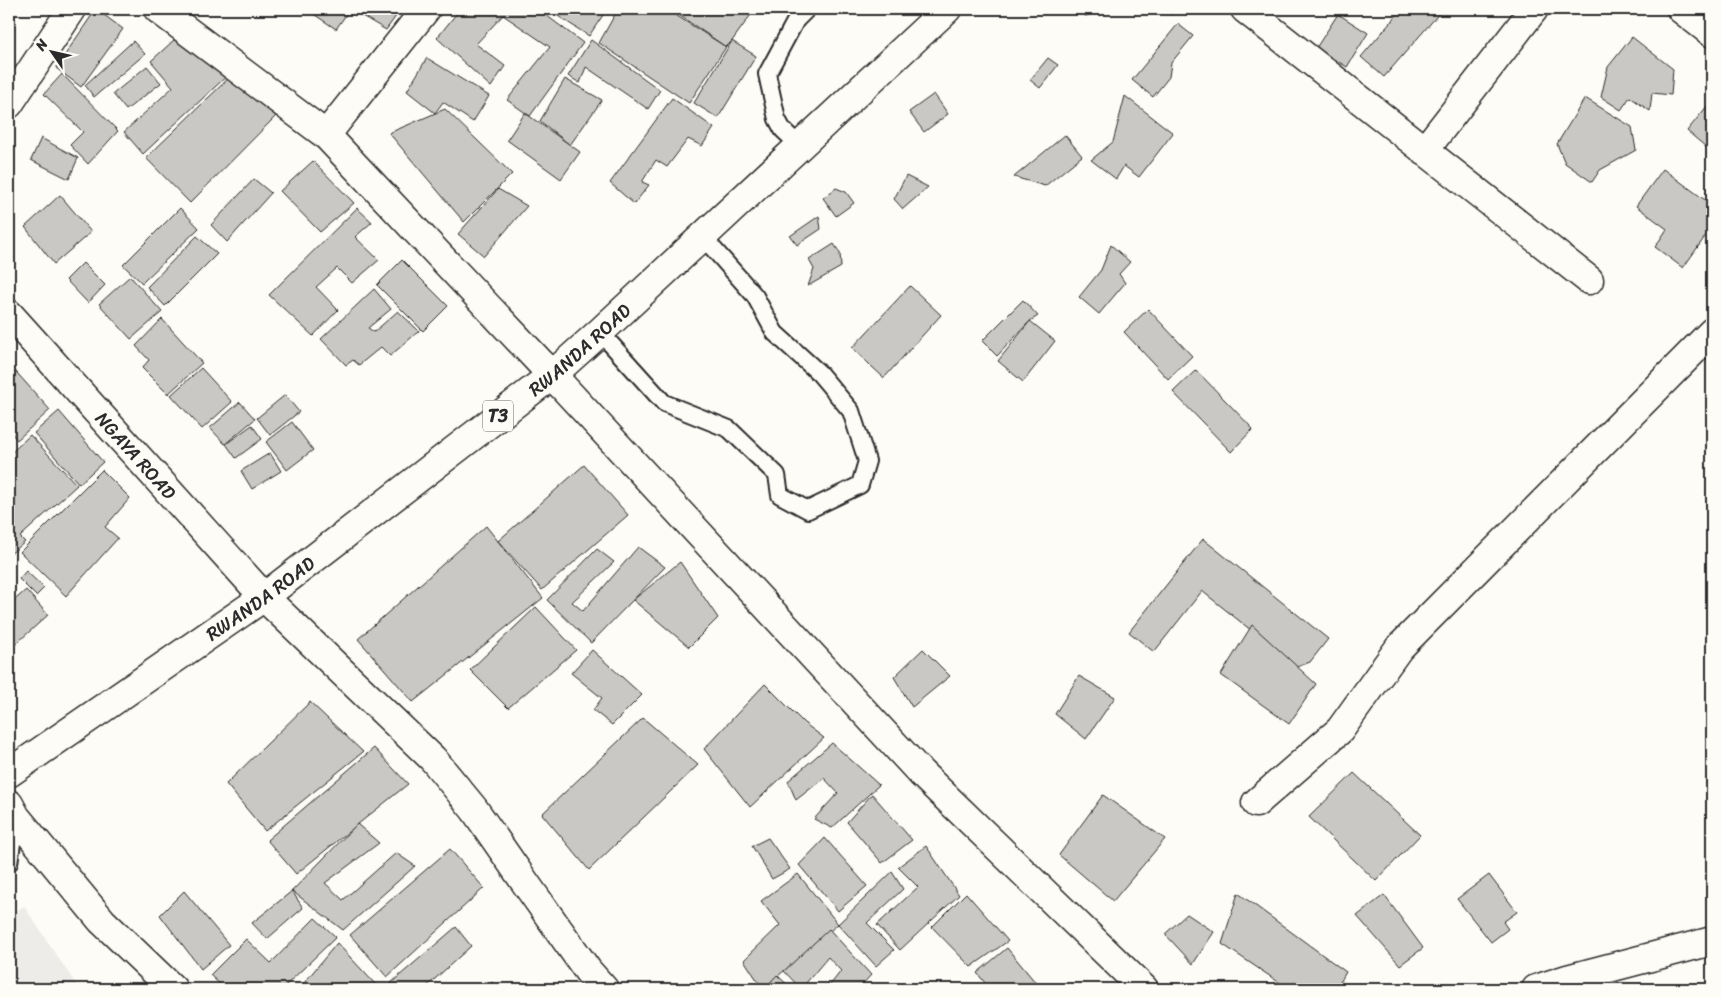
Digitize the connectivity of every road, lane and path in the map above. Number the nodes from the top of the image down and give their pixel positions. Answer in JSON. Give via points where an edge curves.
{"nodes":[{"id":1,"x":72,"y":9,"type":"edge"},
{"id":2,"x":158,"y":9,"type":"edge"},
{"id":3,"x":426,"y":9,"type":"edge"},
{"id":4,"x":807,"y":9,"type":"edge"},
{"id":5,"x":947,"y":9,"type":"edge"},
{"id":6,"x":1245,"y":9,"type":"edge"},
{"id":7,"x":1534,"y":9,"type":"edge"},
{"id":8,"x":1681,"y":9,"type":"edge"},
{"id":9,"x":1712,"y":33,"type":"edge"},
{"id":10,"x":9,"y":104,"type":"edge"},
{"id":11,"x":326,"y":135,"type":"junction"},
{"id":12,"x":800,"y":146,"type":"junction"},
{"id":13,"x":1424,"y":151,"type":"junction"},
{"id":14,"x":703,"y":237,"type":"junction"},
{"id":15,"x":1588,"y":280,"type":"dead end"},
{"id":16,"x":9,"y":314,"type":"edge"},
{"id":17,"x":600,"y":332,"type":"junction"},
{"id":18,"x":1712,"y":332,"type":"edge"},
{"id":19,"x":552,"y":375,"type":"junction"},
{"id":20,"x":264,"y":597,"type":"junction"},
{"id":21,"x":9,"y":773,"type":"edge"},
{"id":22,"x":1256,"y":802,"type":"dead end"},
{"id":23,"x":13,"y":810,"type":"edge"},
{"id":24,"x":9,"y":863,"type":"edge"},
{"id":25,"x":1712,"y":941,"type":"edge"},
{"id":26,"x":173,"y":989,"type":"edge"},
{"id":27,"x":604,"y":989,"type":"edge"},
{"id":28,"x":1144,"y":989,"type":"edge"},
{"id":29,"x":1536,"y":989,"type":"edge"}],
"edges":[{"from":1,"to":10,"type":"main road"},
{"from":2,"to":11,"type":"main road"},
{"from":3,"to":11,"type":"main road"},
{"from":4,"to":12,"type":"lane","via":[[796,20],[767,74],[777,119],[783,130]]},
{"from":5,"to":12,"type":"main road","name":"RWANDA ROAD","number":"T3"},
{"from":6,"to":13,"type":"main road"},
{"from":7,"to":13,"type":"main road"},
{"from":8,"to":9,"type":"main road"},
{"from":11,"to":19,"type":"main road"},
{"from":12,"to":14,"type":"main road","name":"RWANDA ROAD","number":"T3"},
{"from":13,"to":15,"type":"main road"},
{"from":14,"to":17,"type":"main road","name":"RWANDA ROAD","number":"T3"},
{"from":14,"to":17,"type":"lane","via":[[755,296],[775,333],[819,372],[851,411],[867,462],[860,485],[808,510],[780,495],[777,475],[729,429],[664,403]]},
{"from":16,"to":20,"type":"main road","name":"NGAYA ROAD"},
{"from":17,"to":19,"type":"main road","name":"RWANDA ROAD","number":"T3"},
{"from":18,"to":22,"type":"main road","via":[[1399,648],[1340,730]]},
{"from":19,"to":20,"type":"main road","name":"RWANDA ROAD","number":"T3"},
{"from":19,"to":28,"type":"main road","via":[[922,773]]},
{"from":20,"to":21,"type":"main road","name":"RWANDA ROAD","number":"T3"},
{"from":20,"to":27,"type":"main road","name":"NGAYA ROAD","via":[[433,759],[474,809]]},
{"from":23,"to":24,"type":"lane"},
{"from":23,"to":26,"type":"main road","via":[[102,920]]},
{"from":25,"to":29,"type":"main road"}]}
